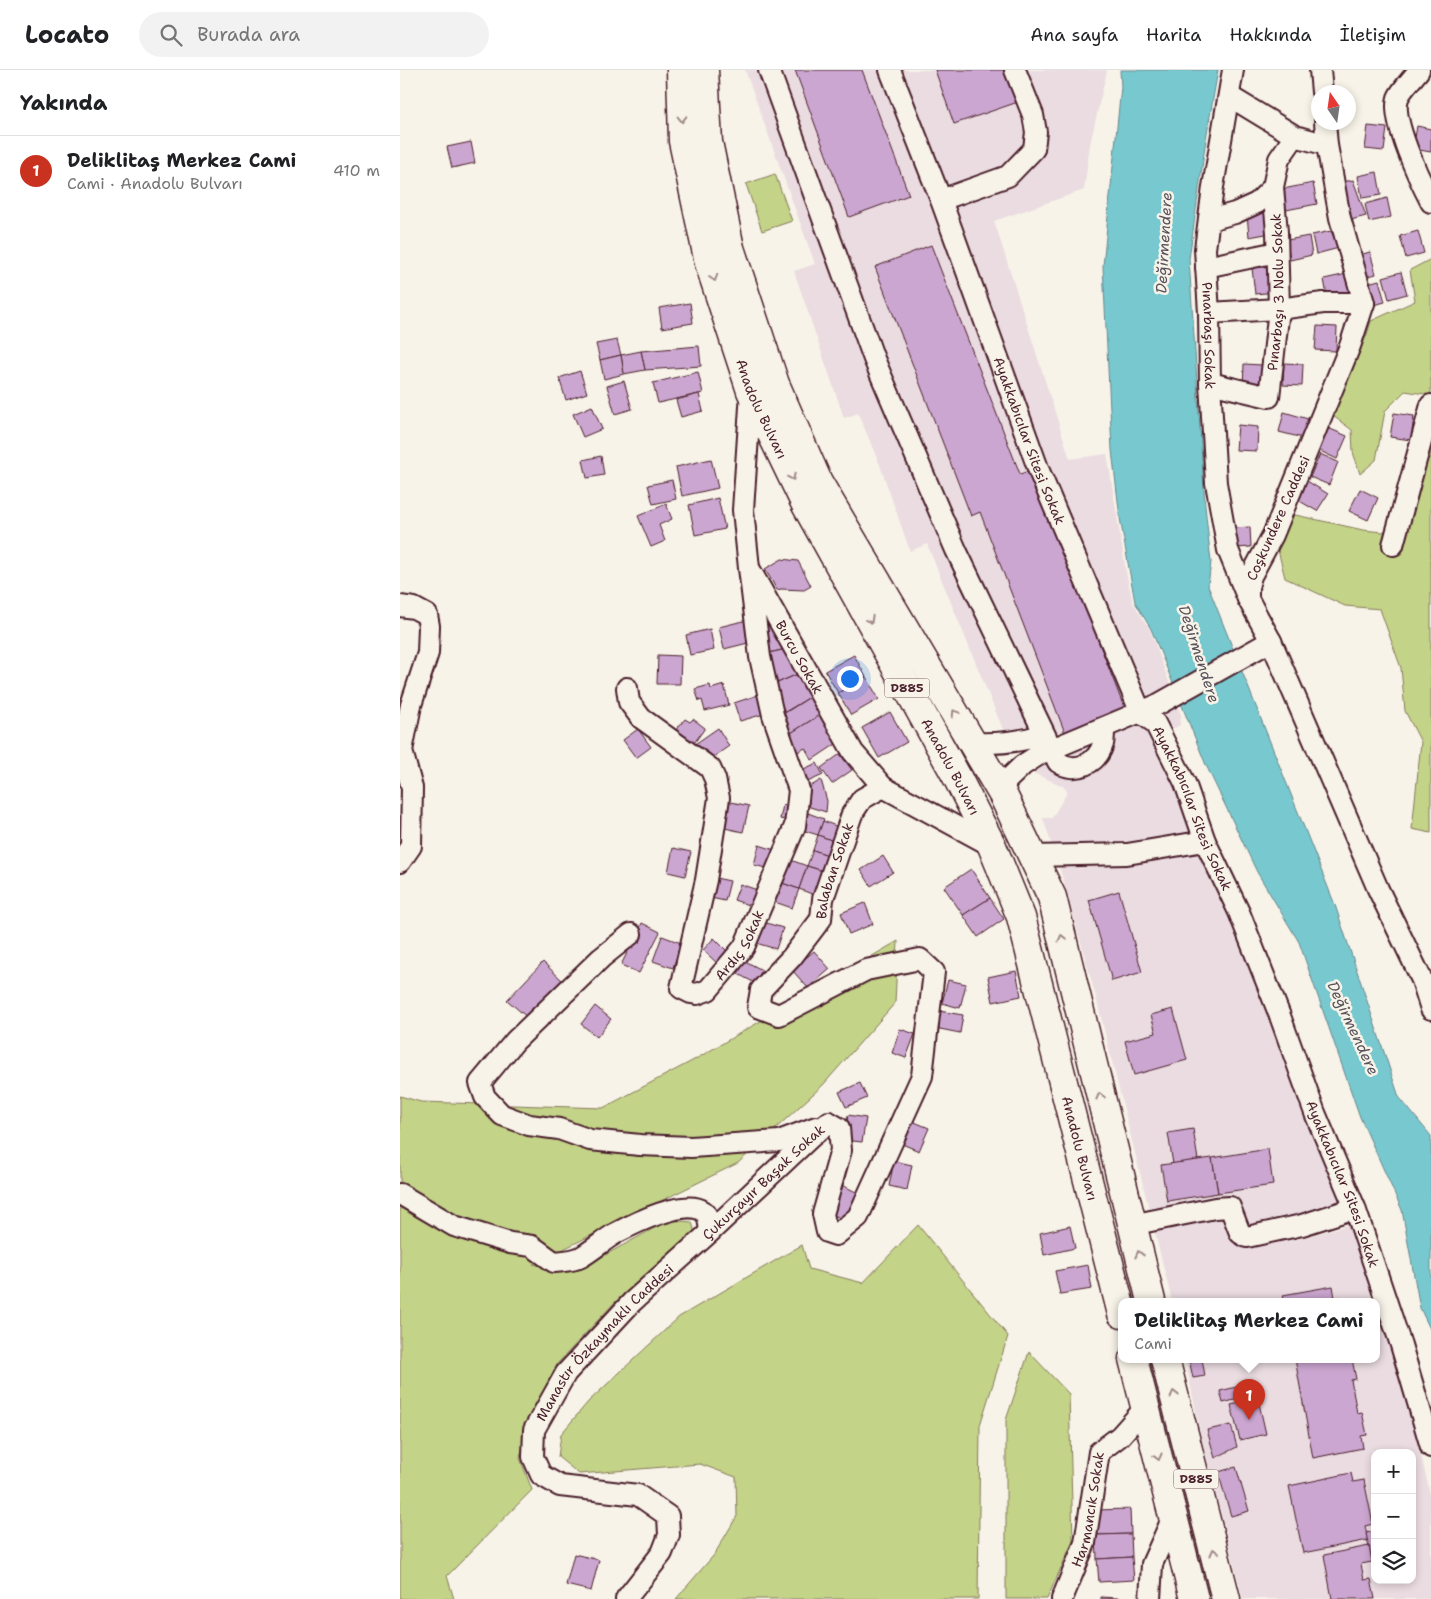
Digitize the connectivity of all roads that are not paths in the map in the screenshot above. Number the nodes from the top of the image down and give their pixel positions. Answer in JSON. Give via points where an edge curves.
{"nodes":[{"id":1,"x":681,"y":70,"type":"edge"},
{"id":2,"x":704,"y":70,"type":"edge"},
{"id":3,"x":769,"y":70,"type":"edge"},
{"id":4,"x":890,"y":70,"type":"edge"},
{"id":5,"x":1015,"y":70,"type":"edge"},
{"id":6,"x":1233,"y":70,"type":"edge"},
{"id":7,"x":1320,"y":70,"type":"edge"},
{"id":8,"x":1419,"y":70,"type":"edge"},
{"id":9,"x":1321,"y":85,"type":"edge"},
{"id":10,"x":1228,"y":96,"type":"junction"},
{"id":11,"x":1326,"y":130,"type":"edge"},
{"id":12,"x":1295,"y":136,"type":"junction"},
{"id":13,"x":1327,"y":145,"type":"junction"},
{"id":14,"x":1273,"y":187,"type":"junction"},
{"id":15,"x":941,"y":200,"type":"junction"},
{"id":16,"x":1431,"y":202,"type":"edge"},
{"id":17,"x":1209,"y":220,"type":"junction"},
{"id":18,"x":1277,"y":252,"type":"junction"},
{"id":19,"x":1206,"y":267,"type":"junction"},
{"id":20,"x":1364,"y":302,"type":"junction"},
{"id":21,"x":1279,"y":309,"type":"junction"},
{"id":22,"x":1209,"y":313,"type":"junction"},
{"id":23,"x":1210,"y":384,"type":"junction"},
{"id":24,"x":751,"y":391,"type":"junction"},
{"id":25,"x":1431,"y":405,"type":"edge"},
{"id":26,"x":1393,"y":545,"type":"dead end"},
{"id":27,"x":749,"y":568,"type":"junction"},
{"id":28,"x":1248,"y":599,"type":"junction"},
{"id":29,"x":400,"y":606,"type":"edge"},
{"id":30,"x":1266,"y":644,"type":"junction"},
{"id":31,"x":627,"y":688,"type":"dead end"},
{"id":32,"x":1149,"y":709,"type":"junction"},
{"id":33,"x":1104,"y":728,"type":"junction"},
{"id":34,"x":1048,"y":741,"type":"junction"},
{"id":35,"x":972,"y":743,"type":"junction"},
{"id":36,"x":883,"y":787,"type":"junction"},
{"id":37,"x":1000,"y":788,"type":"junction"},
{"id":38,"x":1205,"y":841,"type":"junction"},
{"id":39,"x":992,"y":846,"type":"junction"},
{"id":40,"x":1032,"y":856,"type":"junction"},
{"id":41,"x":400,"y":862,"type":"edge"},
{"id":42,"x":631,"y":934,"type":"dead end"},
{"id":43,"x":758,"y":1007,"type":"joint"},
{"id":44,"x":1431,"y":1009,"type":"edge"},
{"id":45,"x":829,"y":1122,"type":"junction"},
{"id":46,"x":400,"y":1194,"type":"edge"},
{"id":47,"x":1355,"y":1208,"type":"junction"},
{"id":48,"x":1131,"y":1225,"type":"junction"},
{"id":49,"x":710,"y":1232,"type":"junction"},
{"id":50,"x":1118,"y":1298,"type":"edge"},
{"id":51,"x":1150,"y":1298,"type":"edge"},
{"id":52,"x":1134,"y":1363,"type":"edge"},
{"id":53,"x":1166,"y":1363,"type":"edge"},
{"id":54,"x":1145,"y":1408,"type":"junction"},
{"id":55,"x":1431,"y":1446,"type":"edge"},
{"id":56,"x":1173,"y":1517,"type":"junction"},
{"id":57,"x":626,"y":1599,"type":"edge"},
{"id":58,"x":1062,"y":1599,"type":"edge"},
{"id":59,"x":1150,"y":1599,"type":"edge"},
{"id":60,"x":1194,"y":1599,"type":"edge"},
{"id":61,"x":1226,"y":1599,"type":"edge"}],
"edges":[{"from":1,"to":24,"type":"highway","name":"Anadolu Bulvarı","number":"D885","one_way":true,"via":[[683,141],[709,263]]},
{"from":35,"to":2,"type":"highway","name":"Anadolu Bulvarı","number":"D885","one_way":true,"via":[[818,482],[775,384],[730,248],[708,142]]},
{"from":3,"to":34,"type":"street","via":[[874,359],[956,550]]},
{"from":4,"to":15,"type":"street","name":"Ayakkabıcılar Sitesi Sokak"},
{"from":5,"to":15,"type":"street","via":[[1033,115],[1034,149],[1008,176]]},
{"from":6,"to":10,"type":"street","name":"Pınarbaşı Sokak"},
{"from":7,"to":9,"type":"street"},
{"from":8,"to":16,"type":"street","via":[[1398,98],[1397,117]]},
{"from":10,"to":12,"type":"street"},
{"from":10,"to":17,"type":"street","name":"Pınarbaşı Sokak"},
{"from":11,"to":13,"type":"street"},
{"from":12,"to":13,"type":"street"},
{"from":12,"to":14,"type":"street","name":"Pınarbaşı 3 Nolu Sokak","via":[[1279,159]]},
{"from":13,"to":20,"type":"street","via":[[1340,218]]},
{"from":14,"to":17,"type":"street","via":[[1257,203]]},
{"from":14,"to":18,"type":"street","name":"Pınarbaşı 3 Nolu Sokak"},
{"from":15,"to":32,"type":"street","name":"Ayakkabıcılar Sitesi Sokak","via":[[1039,471]]},
{"from":17,"to":19,"type":"street","name":"Pınarbaşı Sokak"},
{"from":18,"to":19,"type":"street"},
{"from":18,"to":21,"type":"street","name":"Pınarbaşı 3 Nolu Sokak"},
{"from":19,"to":22,"type":"street","name":"Pınarbaşı Sokak"},
{"from":20,"to":21,"type":"street"},
{"from":20,"to":28,"type":"street","name":"Coşkundere Caddesi","via":[[1350,346],[1272,535],[1251,576]]},
{"from":21,"to":22,"type":"street"},
{"from":21,"to":23,"type":"street","name":"Pınarbaşı 3 Nolu Sokak","via":[[1269,397]]},
{"from":22,"to":23,"type":"street","name":"Pınarbaşı Sokak"},
{"from":23,"to":28,"type":"street","name":"Pınarbaşı Sokak","via":[[1216,483],[1226,540]]},
{"from":24,"to":27,"type":"street","name":"Burcu Sokak","via":[[743,510]]},
{"from":24,"to":39,"type":"highway","name":"Anadolu Bulvarı","number":"D885","one_way":true,"via":[[806,505]]},
{"from":25,"to":26,"type":"street"},
{"from":27,"to":31,"type":"street","name":"Ardıç Sokak","via":[[760,657],[773,715],[799,790],[795,826],[744,948],[714,985],[697,994],[681,988],[707,871],[719,798],[715,778],[710,768],[641,718],[629,702]]},
{"from":27,"to":36,"type":"street","name":"Burcu Sokak","via":[[853,752]]},
{"from":28,"to":30,"type":"street","name":"Coşkundere Caddesi"},
{"from":29,"to":41,"type":"street","via":[[414,608],[427,615],[429,626],[428,652],[411,705],[402,751],[412,788],[411,846]]},
{"from":30,"to":32,"type":"street"},
{"from":30,"to":44,"type":"street","name":"Coşkundere Caddesi","via":[[1422,980]]},
{"from":32,"to":33,"type":"street"},
{"from":32,"to":38,"type":"street","name":"Ayakkabıcılar Sitesi Sokak","via":[[1185,783]]},
{"from":33,"to":34,"type":"street"},
{"from":33,"to":34,"type":"street","via":[[1104,743],[1099,753],[1092,762],[1079,768],[1066,768],[1058,762]]},
{"from":34,"to":35,"type":"street"},
{"from":34,"to":37,"type":"street","via":[[1040,754],[1023,765]]},
{"from":35,"to":37,"type":"highway","name":"Anadolu Bulvarı","number":"D885"},
{"from":36,"to":39,"type":"street","name":"Burcu Sokak"},
{"from":36,"to":43,"type":"street","name":"Balaban Sokak","via":[[862,799],[852,814],[823,899],[821,919],[761,990]]},
{"from":37,"to":40,"type":"highway","name":"Anadolu Bulvarı","number":"D885"},
{"from":38,"to":40,"type":"street","via":[[1128,854]]},
{"from":38,"to":47,"type":"street","name":"Ayakkabıcılar Sitesi Sokak","via":[[1239,912],[1315,1113]]},
{"from":39,"to":50,"type":"highway","name":"Anadolu Bulvarı","number":"D885","via":[[1021,917]]},
{"from":48,"to":40,"type":"highway","name":"Anadolu Bulvarı","number":"D885","one_way":true,"via":[[1052,897]]},
{"from":42,"to":45,"type":"street","via":[[601,958],[515,1041],[480,1083],[485,1097],[502,1115],[529,1126],[559,1129],[590,1140],[690,1147],[779,1142]]},
{"from":43,"to":45,"type":"street","name":"Çukurçayır Başak Sokak","via":[[779,1015],[866,970],[920,959],[934,972],[922,1076],[858,1217],[836,1235],[827,1232],[823,1214],[841,1150],[839,1128]]},
{"from":45,"to":49,"type":"street","name":"Çukurçayır Başak Sokak"},
{"from":46,"to":49,"type":"street","name":"Çukurçayır Başak Sokak","via":[[454,1226],[510,1243],[532,1246],[554,1262],[580,1257],[616,1233],[656,1214],[677,1209],[704,1211]]},
{"from":47,"to":48,"type":"street","via":[[1302,1225],[1247,1237],[1240,1233],[1230,1207]]},
{"from":47,"to":55,"type":"street","name":"Ayakkabıcılar Sitesi Sokak","via":[[1402,1345]]},
{"from":51,"to":48,"type":"highway","name":"Anadolu Bulvarı","number":"D885","one_way":true},
{"from":49,"to":57,"type":"street","name":"Manastır Özkaymaklı Caddesi","via":[[632,1302],[566,1373],[534,1430],[533,1457],[540,1475],[560,1486],[638,1495],[668,1516],[669,1535],[662,1553]]},
{"from":52,"to":54,"type":"highway","number":"D885"},
{"from":61,"to":53,"type":"highway","number":"D885","one_way":true},
{"from":54,"to":56,"type":"highway","number":"D885","one_way":true},
{"from":54,"to":58,"type":"street","name":"Harmancık Sokak","via":[[1120,1436],[1099,1452],[1085,1543]]},
{"from":56,"to":59,"type":"street","via":[[1152,1564]]},
{"from":56,"to":60,"type":"highway","number":"D885"}]}
